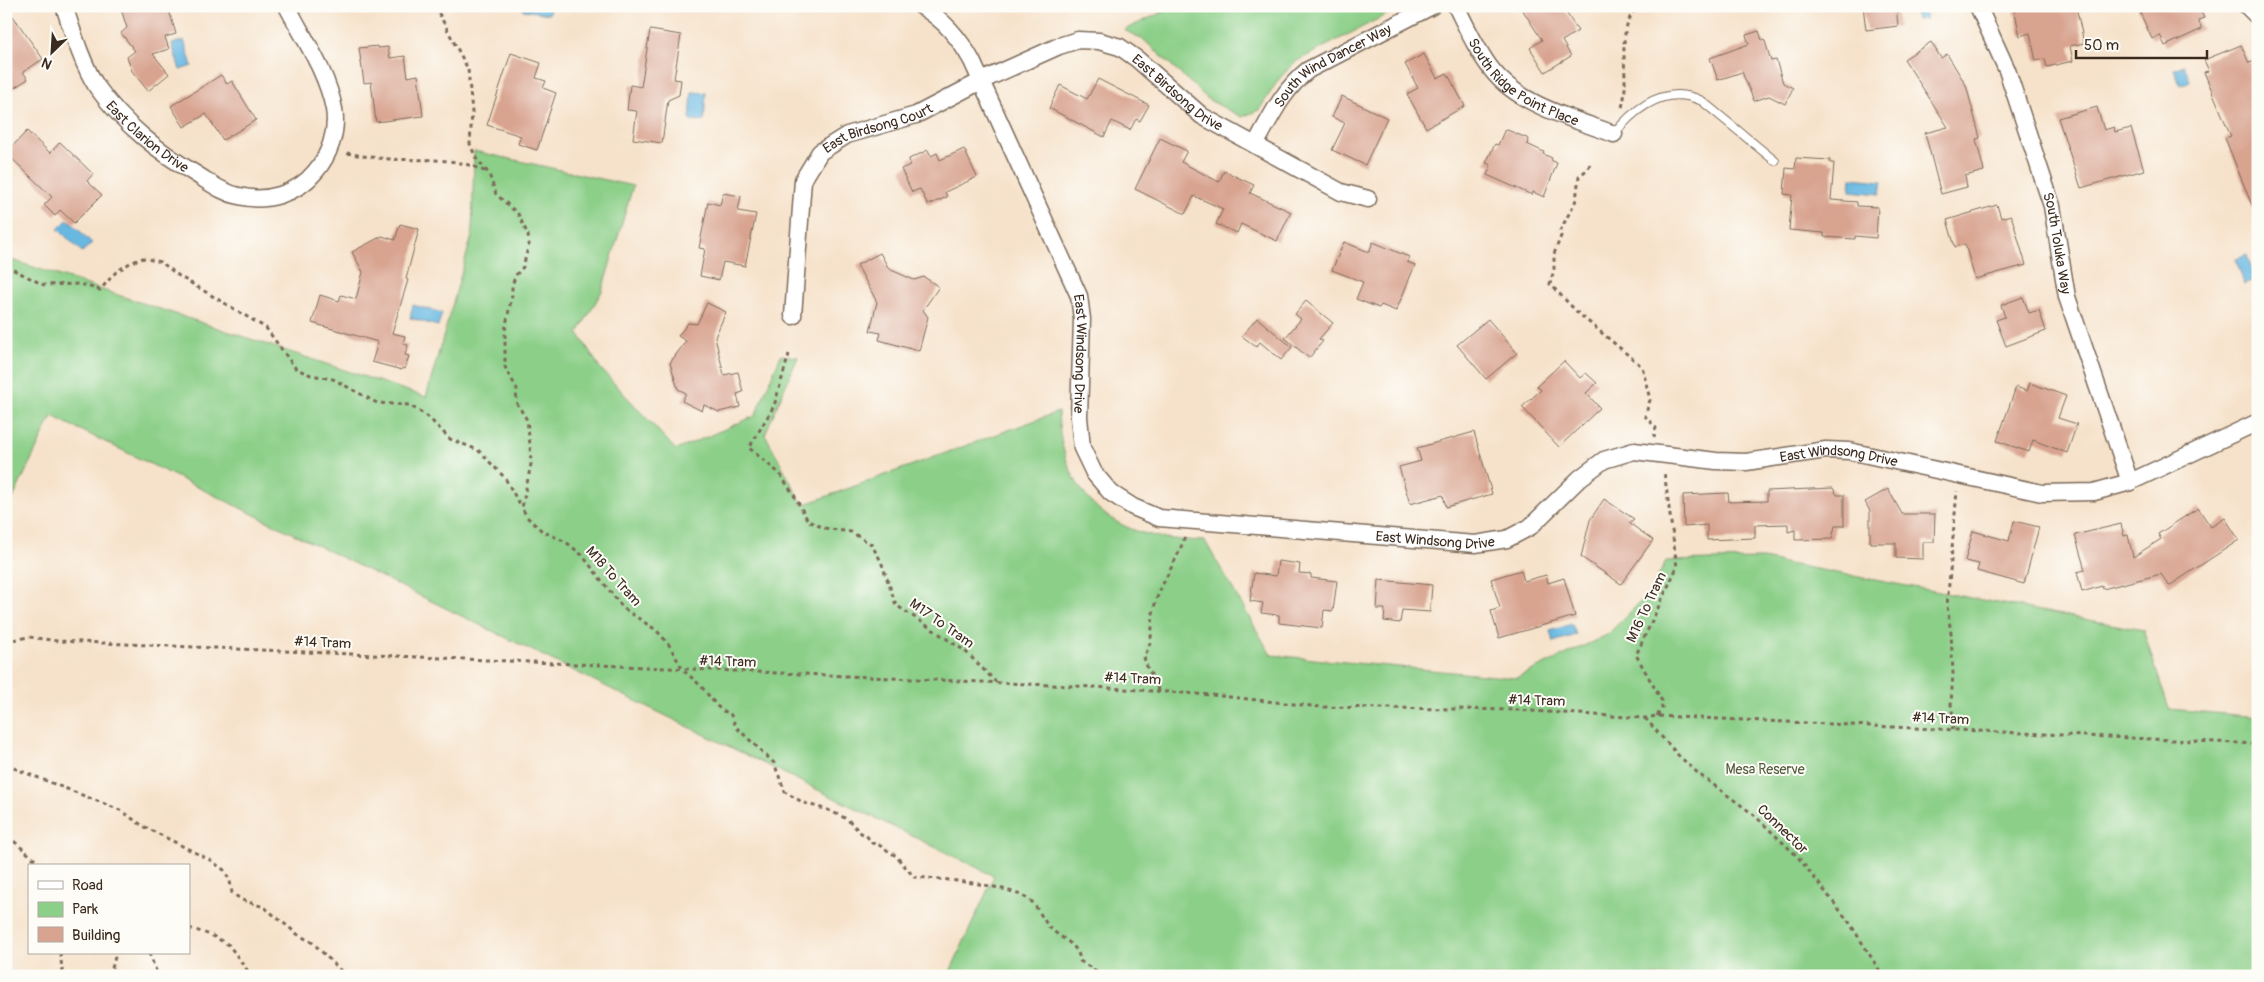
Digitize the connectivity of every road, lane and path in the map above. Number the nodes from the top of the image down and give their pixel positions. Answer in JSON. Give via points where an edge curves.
{"nodes":[{"id":1,"x":64,"y":6,"type":"edge"},
{"id":2,"x":287,"y":6,"type":"edge"},
{"id":3,"x":435,"y":6,"type":"edge"},
{"id":4,"x":921,"y":6,"type":"edge"},
{"id":5,"x":1432,"y":6,"type":"edge"},
{"id":6,"x":1456,"y":6,"type":"edge"},
{"id":7,"x":1638,"y":6,"type":"edge"},
{"id":8,"x":1978,"y":6,"type":"edge"},
{"id":9,"x":2247,"y":6,"type":"edge"},
{"id":10,"x":2258,"y":17,"type":"edge"},
{"id":11,"x":981,"y":81,"type":"junction"},
{"id":12,"x":1614,"y":134,"type":"junction"},
{"id":13,"x":1255,"y":145,"type":"junction"},
{"id":14,"x":347,"y":153,"type":"dead end"},
{"id":15,"x":1775,"y":161,"type":"dead end"},
{"id":16,"x":1590,"y":164,"type":"dead end"},
{"id":17,"x":489,"y":174,"type":"junction"},
{"id":18,"x":1368,"y":199,"type":"dead end"},
{"id":19,"x":6,"y":266,"type":"edge"},
{"id":20,"x":793,"y":316,"type":"dead end"},
{"id":21,"x":789,"y":354,"type":"dead end"},
{"id":22,"x":2258,"y":422,"type":"edge"},
{"id":23,"x":1654,"y":438,"type":"dead end"},
{"id":24,"x":1664,"y":471,"type":"dead end"},
{"id":25,"x":2130,"y":482,"type":"junction"},
{"id":26,"x":1957,"y":491,"type":"dead end"},
{"id":27,"x":522,"y":508,"type":"junction"},
{"id":28,"x":1185,"y":535,"type":"dead end"},
{"id":29,"x":6,"y":641,"type":"edge"},
{"id":30,"x":683,"y":670,"type":"junction"},
{"id":31,"x":998,"y":684,"type":"junction"},
{"id":32,"x":1158,"y":691,"type":"junction"},
{"id":33,"x":1658,"y":716,"type":"junction"},
{"id":34,"x":1646,"y":718,"type":"junction"},
{"id":35,"x":1952,"y":730,"type":"junction"},
{"id":36,"x":2258,"y":744,"type":"edge"},
{"id":37,"x":6,"y":765,"type":"edge"},
{"id":38,"x":6,"y":840,"type":"edge"},
{"id":39,"x":40,"y":864,"type":"edge"},
{"id":40,"x":190,"y":928,"type":"edge"},
{"id":41,"x":60,"y":954,"type":"edge"},
{"id":42,"x":116,"y":954,"type":"edge"},
{"id":43,"x":149,"y":954,"type":"edge"},
{"id":44,"x":63,"y":976,"type":"edge"},
{"id":45,"x":110,"y":976,"type":"edge"},
{"id":46,"x":158,"y":976,"type":"edge"},
{"id":47,"x":258,"y":976,"type":"edge"},
{"id":48,"x":346,"y":976,"type":"edge"},
{"id":49,"x":1104,"y":976,"type":"edge"},
{"id":50,"x":1422,"y":976,"type":"edge"},
{"id":51,"x":1444,"y":976,"type":"edge"},
{"id":52,"x":1883,"y":976,"type":"edge"}],
"edges":[{"from":1,"to":2,"type":"street","name":"East Clarion Drive","via":[[96,85],[125,122],[158,150],[223,191],[240,197],[264,199],[286,193],[309,179],[325,161],[333,137],[334,112],[328,84]]},
{"from":3,"to":17,"type":"path","via":[[468,69],[472,112],[470,144]]},
{"from":4,"to":11,"type":"street","name":"East Windsong Drive","via":[[949,27],[962,43]]},
{"from":5,"to":13,"type":"street","name":"South Wind Dancer Way","via":[[1308,70],[1292,83]]},
{"from":6,"to":12,"type":"street","name":"South Ridge Point Place","via":[[1481,54],[1507,86],[1523,98]]},
{"from":7,"to":12,"type":"path","via":[[1630,16],[1624,42],[1625,98]]},
{"from":8,"to":25,"type":"street","name":"South Toluka Way","via":[[2007,70],[2052,206],[2067,297]]},
{"from":9,"to":10,"type":"street"},
{"from":11,"to":13,"type":"street","name":"East Birdsong Drive","via":[[1058,46],[1078,40],[1099,41],[1120,47],[1202,116]]},
{"from":11,"to":20,"type":"street","name":"East Birdsong Court","via":[[916,115],[847,135],[820,152],[802,180]]},
{"from":11,"to":25,"type":"street","name":"East Windsong Drive","via":[[1078,296],[1082,319],[1079,417],[1082,448],[1094,473],[1111,493],[1159,518],[1475,544],[1507,539],[1530,527],[1580,478],[1604,460],[1634,451],[1746,462],[1826,450],[1848,451],[2042,493],[2094,492]]},
{"from":12,"to":15,"type":"lane","via":[[1640,108],[1654,101],[1689,95],[1702,101]]},
{"from":13,"to":18,"type":"street","name":"East Birdsong Drive","via":[[1341,192]]},
{"from":14,"to":17,"type":"path","via":[[464,163]]},
{"from":16,"to":23,"type":"path","via":[[1579,176],[1576,200],[1560,231],[1550,284],[1643,370],[1650,400],[1644,416],[1656,428]]},
{"from":17,"to":27,"type":"path","via":[[496,194],[518,214],[529,244],[524,267],[512,285],[504,330],[506,367],[517,389],[516,402],[527,420],[530,444],[531,464]]},
{"from":19,"to":27,"type":"path","name":"M18 To Tram","via":[[44,285],[80,284],[100,290],[116,272],[130,263],[143,258],[161,262],[266,328],[296,370],[333,379],[377,403],[409,405],[428,416],[450,439],[478,450],[505,478]]},
{"from":21,"to":31,"type":"path","name":"M17 To Tram","via":[[774,406],[749,448],[779,473],[808,521],[824,528],[851,532],[871,544],[896,605],[965,651]]},
{"from":22,"to":25,"type":"street","name":"East Windsong Drive"},
{"from":24,"to":33,"type":"path","name":"M16 To Tram","via":[[1678,567],[1636,655],[1662,701]]},
{"from":26,"to":35,"type":"path","via":[[1947,606],[1952,633]]},
{"from":27,"to":30,"type":"path","name":"M18 To Tram","via":[[542,531],[566,542],[582,555],[624,608],[656,630],[668,643]]},
{"from":28,"to":32,"type":"path","via":[[1156,603],[1151,641],[1144,656]]},
{"from":29,"to":30,"type":"path","name":"#14 Tram","via":[[29,637],[58,642]]},
{"from":30,"to":31,"type":"path","name":"#14 Tram"},
{"from":30,"to":49,"type":"path","name":"M18 To Tram","via":[[717,706],[730,713],[736,727],[774,763],[785,792],[847,819],[872,843],[896,856],[914,876],[996,886],[1032,901],[1049,927],[1080,954],[1080,961]]},
{"from":31,"to":32,"type":"path","name":"#14 Tram"},
{"from":32,"to":34,"type":"path","name":"#14 Tram","via":[[1321,706],[1517,710]]},
{"from":33,"to":34,"type":"path","name":"#14 Tram"},
{"from":33,"to":35,"type":"path","name":"#14 Tram"},
{"from":34,"to":52,"type":"path","name":"Connector","via":[[1678,755],[1753,814],[1798,857],[1849,922]]},
{"from":35,"to":36,"type":"path","name":"#14 Tram"},
{"from":37,"to":48,"type":"path","via":[[120,810],[143,826],[210,860],[224,870],[232,893],[264,907],[297,934],[314,943]]},
{"from":38,"to":39,"type":"path","via":[[15,842]]},
{"from":40,"to":47,"type":"path","via":[[229,945],[247,970]]},
{"from":41,"to":44,"type":"path"},
{"from":42,"to":45,"type":"path"},
{"from":43,"to":46,"type":"path"},
{"from":50,"to":51,"type":"path","via":[[1432,972]]}]}
